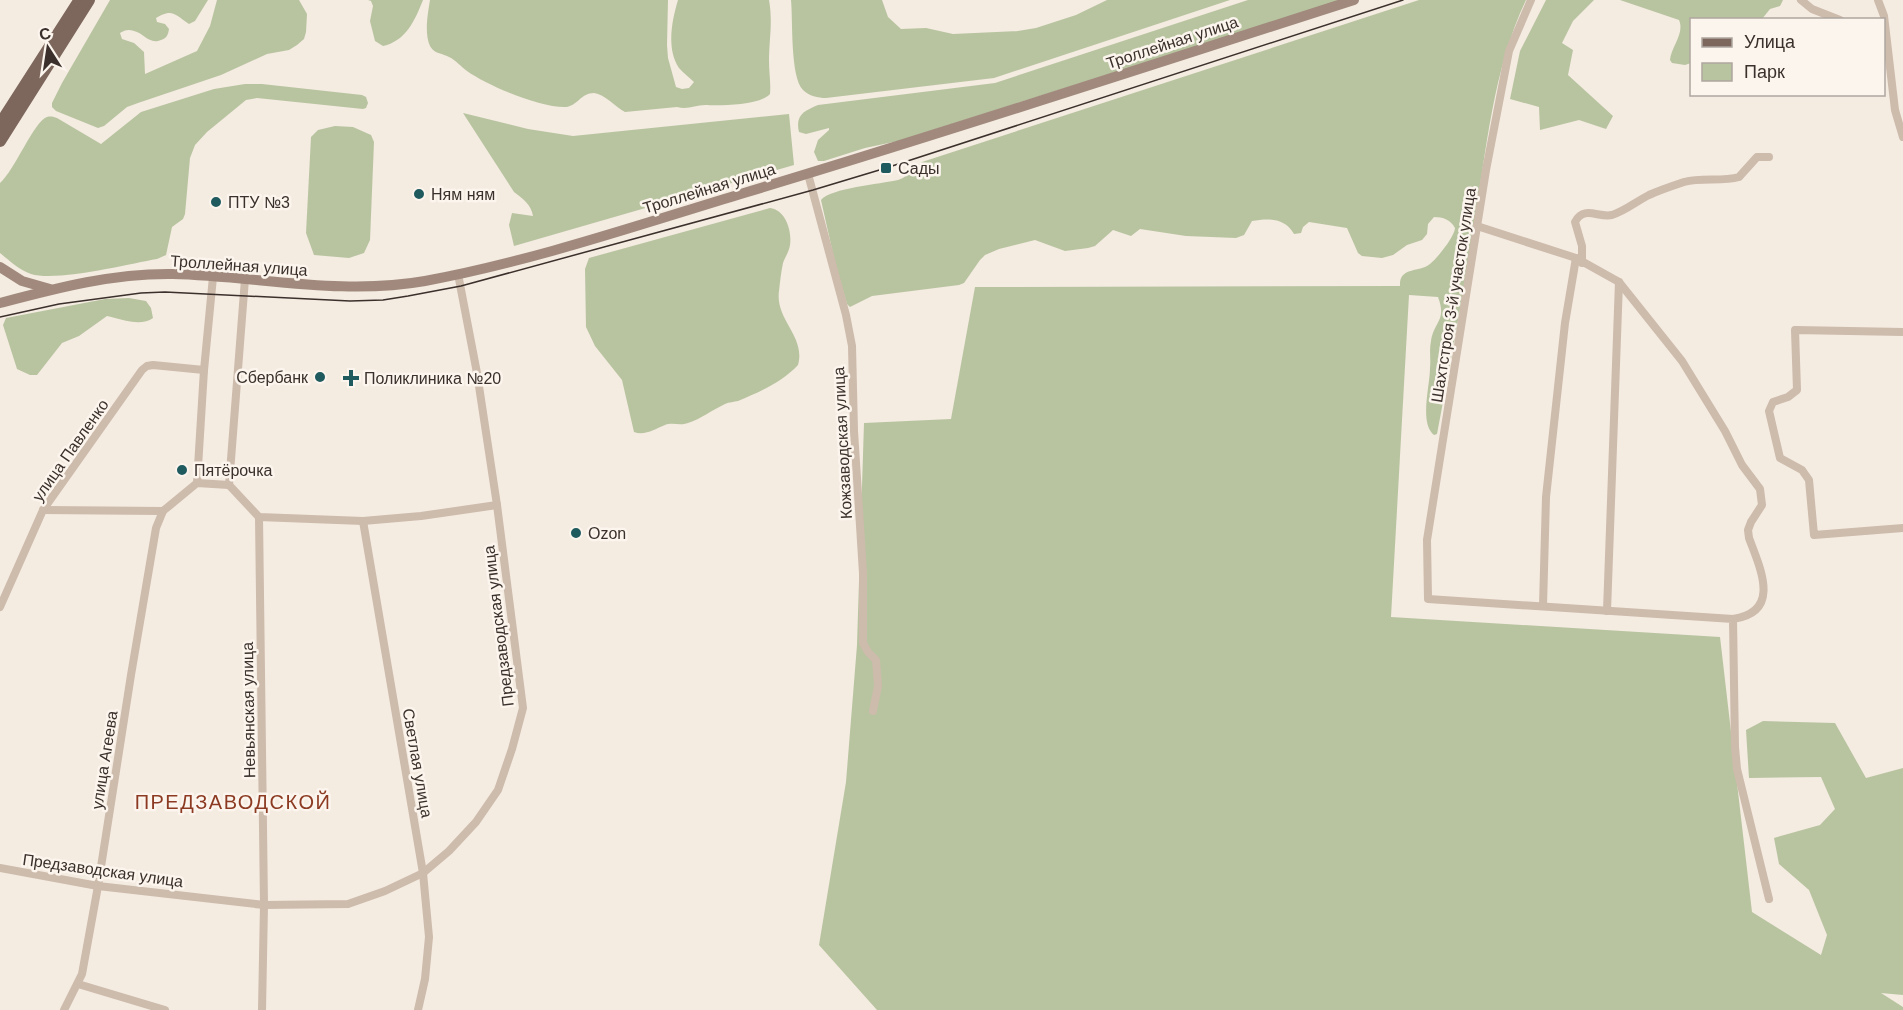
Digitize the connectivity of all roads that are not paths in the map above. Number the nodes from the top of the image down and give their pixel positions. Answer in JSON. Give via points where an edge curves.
{"nodes":[{"id":1,"x":79,"y":0,"type":"edge"},
{"id":2,"x":89,"y":0,"type":"edge"},
{"id":3,"x":1354,"y":0,"type":"edge"},
{"id":4,"x":1531,"y":0,"type":"edge"},
{"id":5,"x":1801,"y":0,"type":"edge"},
{"id":6,"x":1878,"y":0,"type":"edge"},
{"id":7,"x":1835,"y":18,"type":"edge"},
{"id":8,"x":1884,"y":18,"type":"edge"},
{"id":9,"x":1885,"y":32,"type":"edge"},
{"id":10,"x":0,"y":124,"type":"edge"},
{"id":11,"x":1903,"y":137,"type":"edge"},
{"id":12,"x":0,"y":141,"type":"edge"},
{"id":13,"x":1769,"y":157,"type":"dead end"},
{"id":14,"x":808,"y":174,"type":"junction"},
{"id":15,"x":1477,"y":226,"type":"junction"},
{"id":16,"x":1579,"y":260,"type":"junction"},
{"id":17,"x":0,"y":267,"type":"edge"},
{"id":18,"x":458,"y":274,"type":"junction"},
{"id":19,"x":213,"y":277,"type":"junction"},
{"id":20,"x":245,"y":279,"type":"junction"},
{"id":21,"x":1619,"y":282,"type":"junction"},
{"id":22,"x":54,"y":289,"type":"junction"},
{"id":23,"x":0,"y":303,"type":"edge"},
{"id":24,"x":1903,"y":332,"type":"edge"},
{"id":25,"x":204,"y":370,"type":"junction"},
{"id":26,"x":197,"y":483,"type":"junction"},
{"id":27,"x":229,"y":486,"type":"junction"},
{"id":28,"x":497,"y":505,"type":"junction"},
{"id":29,"x":43,"y":510,"type":"junction"},
{"id":30,"x":163,"y":511,"type":"junction"},
{"id":31,"x":259,"y":517,"type":"junction"},
{"id":32,"x":363,"y":521,"type":"junction"},
{"id":33,"x":1903,"y":528,"type":"edge"},
{"id":34,"x":1543,"y":606,"type":"junction"},
{"id":35,"x":0,"y":607,"type":"edge"},
{"id":36,"x":1607,"y":611,"type":"junction"},
{"id":37,"x":1733,"y":620,"type":"junction"},
{"id":38,"x":873,"y":711,"type":"dead end"},
{"id":39,"x":0,"y":868,"type":"edge"},
{"id":40,"x":423,"y":873,"type":"junction"},
{"id":41,"x":98,"y":886,"type":"junction"},
{"id":42,"x":1769,"y":898,"type":"dead end"},
{"id":43,"x":264,"y":905,"type":"junction"},
{"id":44,"x":78,"y":984,"type":"junction"},
{"id":45,"x":64,"y":1010,"type":"edge"},
{"id":46,"x":165,"y":1010,"type":"edge"},
{"id":47,"x":262,"y":1010,"type":"edge"},
{"id":48,"x":418,"y":1010,"type":"edge"}],
"edges":[{"from":1,"to":10,"type":"main road"},
{"from":2,"to":12,"type":"main road"},
{"from":3,"to":14,"type":"street","name":"Троллейная улица"},
{"from":4,"to":15,"type":"street","name":"Шахтстроя 3-й участок улица","via":[[1509,51]]},
{"from":5,"to":7,"type":"street"},
{"from":6,"to":8,"type":"street"},
{"from":9,"to":11,"type":"street","via":[[1895,110]]},
{"from":13,"to":16,"type":"street","via":[[1757,157],[1739,177],[1684,182],[1616,213],[1580,215],[1575,222],[1582,246]]},
{"from":14,"to":18,"type":"street","name":"Троллейная улица","via":[[564,247]]},
{"from":14,"to":38,"type":"street","name":"Кожзаводская улица","via":[[850,336],[863,643],[876,660],[878,686]]},
{"from":15,"to":16,"type":"street"},
{"from":15,"to":34,"type":"street","name":"Шахтстроя 3-й участок улица","via":[[1427,540],[1428,599]]},
{"from":16,"to":21,"type":"street"},
{"from":16,"to":34,"type":"street","via":[[1565,322],[1546,497]]},
{"from":17,"to":22,"type":"street","via":[[22,281]]},
{"from":18,"to":20,"type":"street","name":"Троллейная улица","via":[[362,288]]},
{"from":18,"to":28,"type":"street","name":"Предзаводская улица"},
{"from":19,"to":20,"type":"street","name":"Троллейная улица"},
{"from":19,"to":22,"type":"street","name":"Троллейная улица","via":[[135,275]]},
{"from":19,"to":25,"type":"street"},
{"from":20,"to":27,"type":"street"},
{"from":21,"to":36,"type":"street"},
{"from":21,"to":37,"type":"street","via":[[1682,361],[1760,489],[1762,505],[1748,530],[1764,595],[1754,612]]},
{"from":22,"to":23,"type":"street","name":"Троллейная улица"},
{"from":24,"to":33,"type":"street","via":[[1795,330],[1799,384],[1788,397],[1773,402],[1769,411],[1780,458],[1802,470],[1809,480],[1814,535]]},
{"from":25,"to":26,"type":"street"},
{"from":25,"to":29,"type":"street","name":"улица Павленко","via":[[153,365],[142,370]]},
{"from":26,"to":27,"type":"street"},
{"from":26,"to":30,"type":"street"},
{"from":27,"to":31,"type":"street"},
{"from":28,"to":32,"type":"street"},
{"from":28,"to":40,"type":"street","name":"Предзаводская улица","via":[[523,708],[498,790],[476,822]]},
{"from":29,"to":30,"type":"street"},
{"from":29,"to":35,"type":"street","name":"улица Павленко"},
{"from":30,"to":41,"type":"street","name":"улица Агеева","via":[[156,528]]},
{"from":31,"to":32,"type":"street"},
{"from":31,"to":43,"type":"street","name":"Невьянская улица"},
{"from":32,"to":40,"type":"street","name":"Светлая улица"},
{"from":34,"to":36,"type":"street"},
{"from":36,"to":37,"type":"street"},
{"from":37,"to":42,"type":"street","via":[[1737,769]]},
{"from":39,"to":41,"type":"street","name":"Предзаводская улица"},
{"from":40,"to":43,"type":"street","name":"Предзаводская улица","via":[[348,904]]},
{"from":40,"to":48,"type":"street","name":"Светлая улица","via":[[429,937]]},
{"from":41,"to":43,"type":"street","name":"Предзаводская улица"},
{"from":41,"to":44,"type":"street","name":"улица Агеева"},
{"from":43,"to":47,"type":"street","name":"Невьянская улица"},
{"from":44,"to":45,"type":"street","name":"улица Агеева"},
{"from":44,"to":46,"type":"street"}]}
